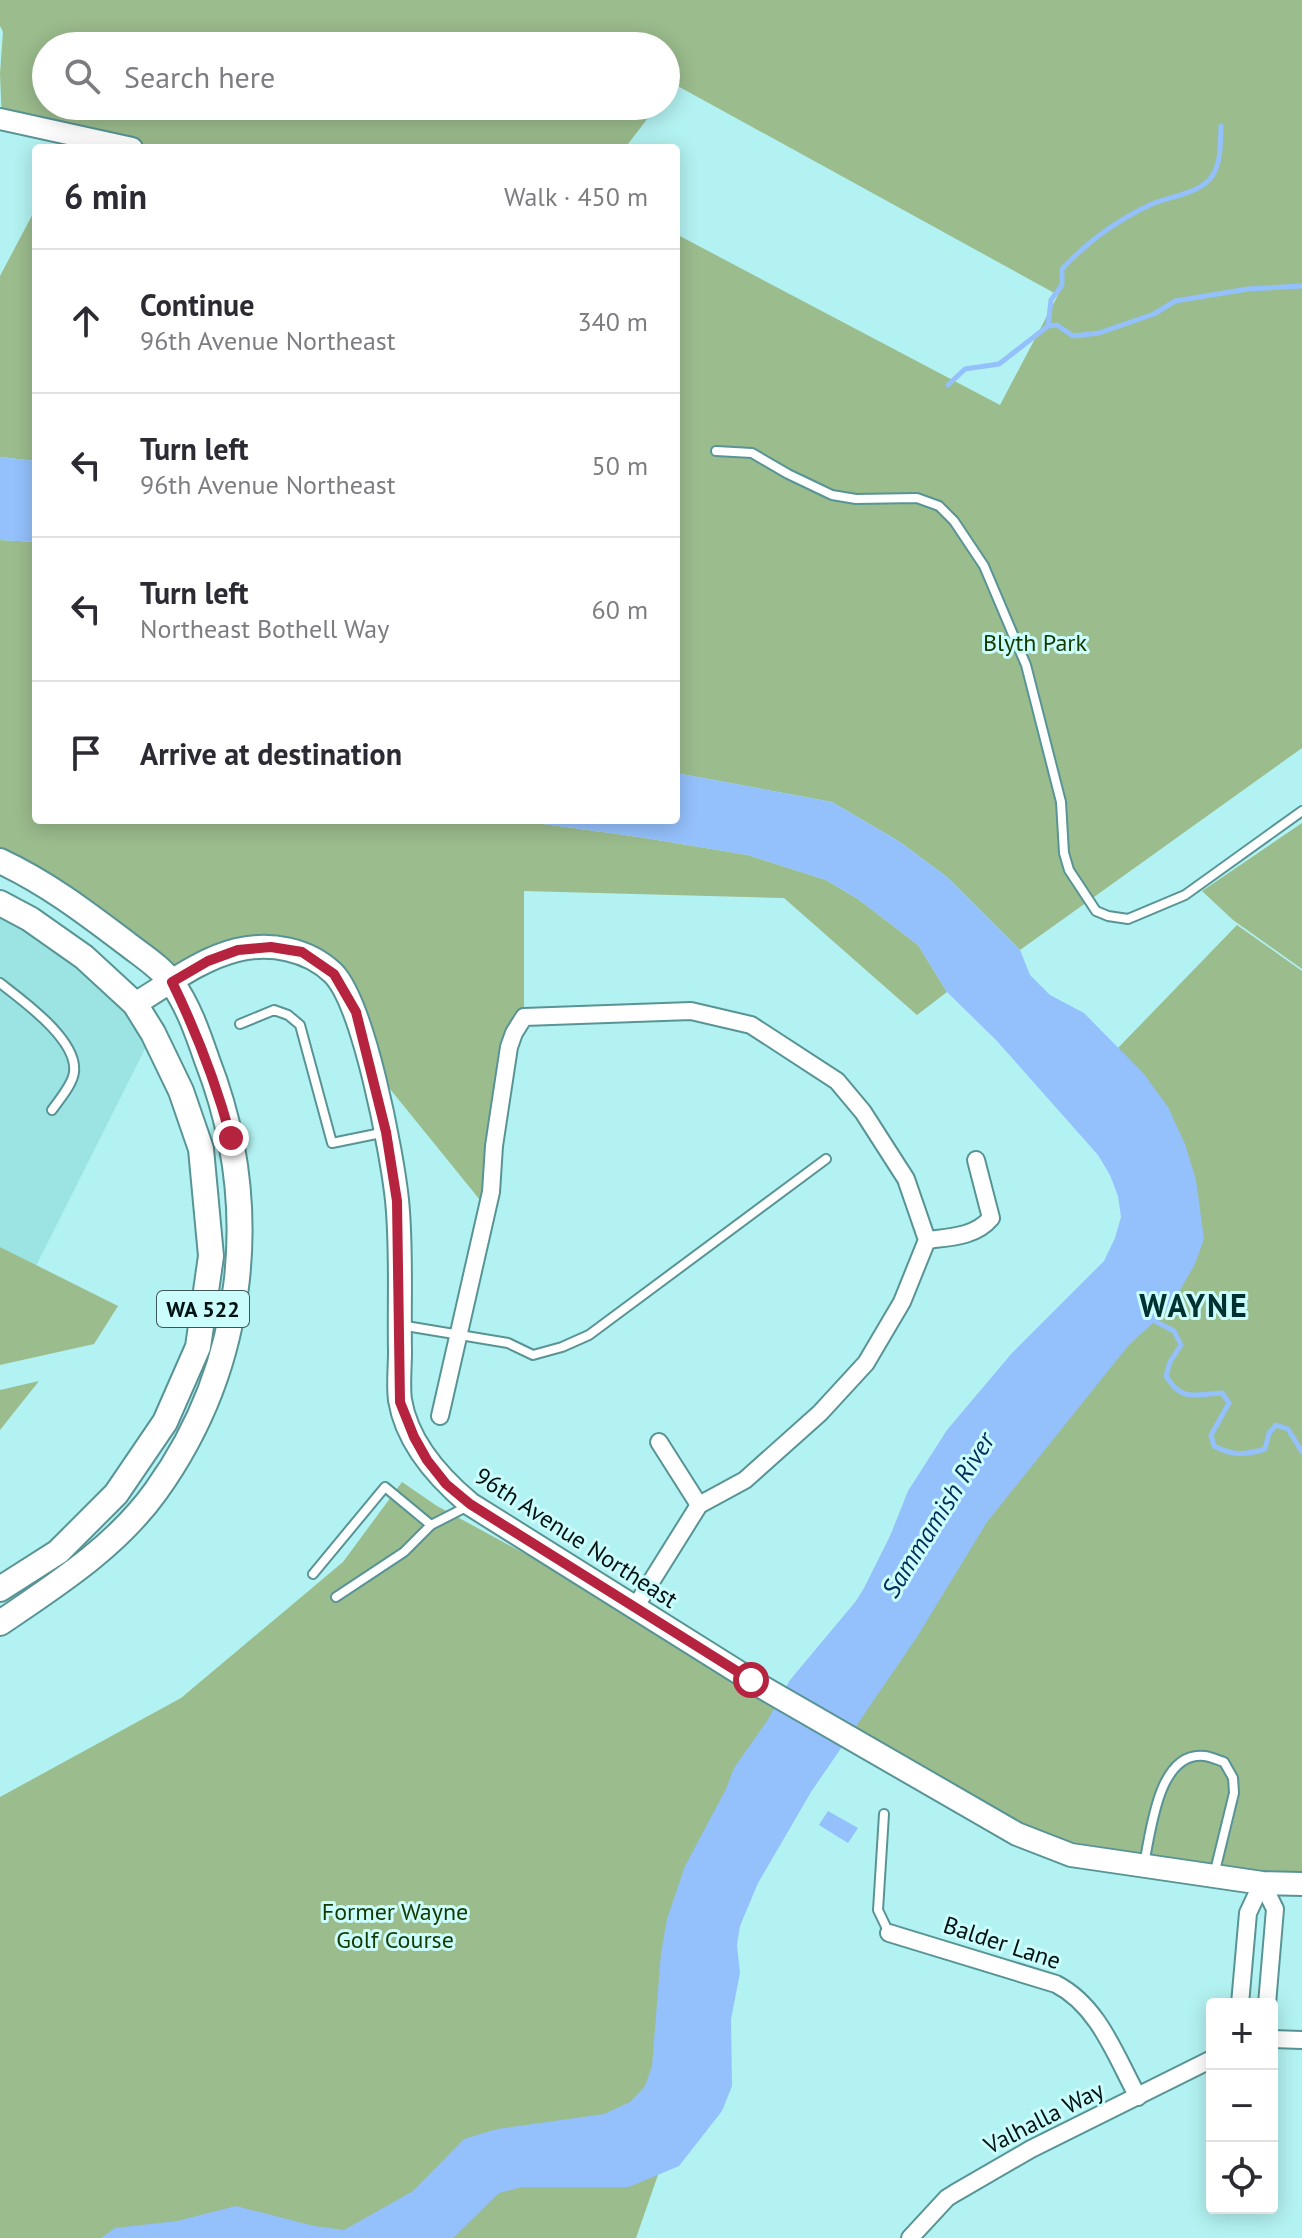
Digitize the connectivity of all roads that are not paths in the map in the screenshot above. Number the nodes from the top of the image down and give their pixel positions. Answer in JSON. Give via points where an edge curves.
{"nodes":[{"id":1,"x":0,"y":119,"type":"edge"},
{"id":2,"x":114,"y":144,"type":"edge"},
{"id":3,"x":716,"y":451,"type":"dead end"},
{"id":4,"x":1302,"y":811,"type":"edge"},
{"id":5,"x":0,"y":861,"type":"edge"},
{"id":6,"x":0,"y":903,"type":"edge"},
{"id":7,"x":172,"y":982,"type":"junction"},
{"id":8,"x":0,"y":983,"type":"edge"},
{"id":9,"x":135,"y":1004,"type":"junction"},
{"id":10,"x":240,"y":1024,"type":"dead end"},
{"id":11,"x":52,"y":1110,"type":"dead end"},
{"id":12,"x":386,"y":1132,"type":"junction"},
{"id":13,"x":826,"y":1159,"type":"dead end"},
{"id":14,"x":976,"y":1160,"type":"dead end"},
{"id":15,"x":927,"y":1240,"type":"junction"},
{"id":16,"x":399,"y":1325,"type":"junction"},
{"id":17,"x":460,"y":1334,"type":"junction"},
{"id":18,"x":440,"y":1416,"type":"dead end"},
{"id":19,"x":659,"y":1442,"type":"dead end"},
{"id":20,"x":470,"y":1504,"type":"junction"},
{"id":21,"x":699,"y":1505,"type":"junction"},
{"id":22,"x":431,"y":1525,"type":"junction"},
{"id":23,"x":313,"y":1574,"type":"dead end"},
{"id":24,"x":0,"y":1589,"type":"edge"},
{"id":25,"x":336,"y":1597,"type":"dead end"},
{"id":26,"x":634,"y":1609,"type":"junction"},
{"id":27,"x":0,"y":1623,"type":"edge"},
{"id":28,"x":884,"y":1814,"type":"dead end"},
{"id":29,"x":1144,"y":1866,"type":"junction"},
{"id":30,"x":1214,"y":1876,"type":"junction"},
{"id":31,"x":1262,"y":1883,"type":"junction"},
{"id":32,"x":1302,"y":1884,"type":"edge"},
{"id":33,"x":889,"y":1933,"type":"joint"},
{"id":34,"x":1241,"y":1998,"type":"edge"},
{"id":35,"x":1268,"y":1998,"type":"edge"},
{"id":36,"x":1278,"y":2039,"type":"edge"},
{"id":37,"x":1302,"y":2040,"type":"edge"},
{"id":38,"x":1206,"y":2062,"type":"edge"},
{"id":39,"x":1138,"y":2097,"type":"junction"},
{"id":40,"x":910,"y":2238,"type":"edge"}],
"edges":[{"from":1,"to":2,"type":"street"},
{"from":3,"to":4,"type":"lane","via":[[752,453],[832,495],[917,498],[939,506],[954,521],[984,566],[1026,665],[1061,802],[1066,862],[1096,911],[1128,919],[1185,895]]},
{"from":5,"to":7,"type":"main road","number":"WA 522","via":[[72,901]]},
{"from":6,"to":9,"type":"main road","number":"WA 522","via":[[84,957]]},
{"from":7,"to":9,"type":"main road","name":"96th Avenue Northeast"},
{"from":7,"to":12,"type":"main road","name":"96th Avenue Northeast","via":[[218,957],[271,947],[302,952],[334,974],[356,1012]]},
{"from":7,"to":27,"type":"main road","number":"WA 522","via":[[210,1067],[231,1138],[240,1239],[230,1329],[200,1416],[157,1491],[137,1516],[69,1576]]},
{"from":8,"to":11,"type":"lane","via":[[60,1036],[73,1057],[74,1074]]},
{"from":9,"to":24,"type":"main road","number":"WA 522","via":[[181,1091],[201,1149],[211,1256],[198,1347],[165,1422],[116,1494],[58,1552]]},
{"from":10,"to":12,"type":"lane","via":[[274,1010],[300,1025],[332,1143]]},
{"from":12,"to":16,"type":"main road","name":"96th Avenue Northeast","via":[[397,1201]]},
{"from":13,"to":17,"type":"lane","via":[[589,1335],[533,1355],[508,1343]]},
{"from":14,"to":15,"type":"street","via":[[991,1218],[982,1229]]},
{"from":15,"to":17,"type":"street","via":[[906,1179],[863,1112],[837,1081],[751,1025],[691,1011],[524,1017],[509,1047],[491,1192]]},
{"from":15,"to":21,"type":"street","via":[[902,1302],[866,1363],[745,1480]]},
{"from":16,"to":17,"type":"lane"},
{"from":16,"to":20,"type":"main road","name":"96th Avenue Northeast","via":[[400,1402],[427,1460]]},
{"from":17,"to":18,"type":"street"},
{"from":19,"to":21,"type":"street"},
{"from":20,"to":22,"type":"lane"},
{"from":20,"to":26,"type":"main road","name":"96th Avenue Northeast"},
{"from":21,"to":26,"type":"street"},
{"from":22,"to":23,"type":"lane","via":[[385,1487]]},
{"from":22,"to":25,"type":"lane","via":[[404,1552]]},
{"from":26,"to":29,"type":"main road","name":"96th Avenue Northeast","via":[[1017,1834],[1071,1855]]},
{"from":28,"to":33,"type":"lane","via":[[878,1910]]},
{"from":29,"to":30,"type":"main road","name":"96th Avenue Northeast"},
{"from":29,"to":30,"type":"lane","via":[[1160,1789],[1177,1764],[1203,1755],[1224,1762],[1233,1778]]},
{"from":30,"to":31,"type":"main road","name":"96th Avenue Northeast"},
{"from":31,"to":32,"type":"main road","name":"96th Avenue Northeast"},
{"from":31,"to":34,"type":"street","via":[[1248,1913]]},
{"from":31,"to":35,"type":"street","via":[[1275,1909]]},
{"from":33,"to":39,"type":"street","name":"Balder Lane","via":[[1075,1993],[1090,2009]]},
{"from":36,"to":37,"type":"street"},
{"from":38,"to":39,"type":"street","name":"Valhalla Way"},
{"from":39,"to":40,"type":"street","name":"Valhalla Way","via":[[955,2193]]}]}
